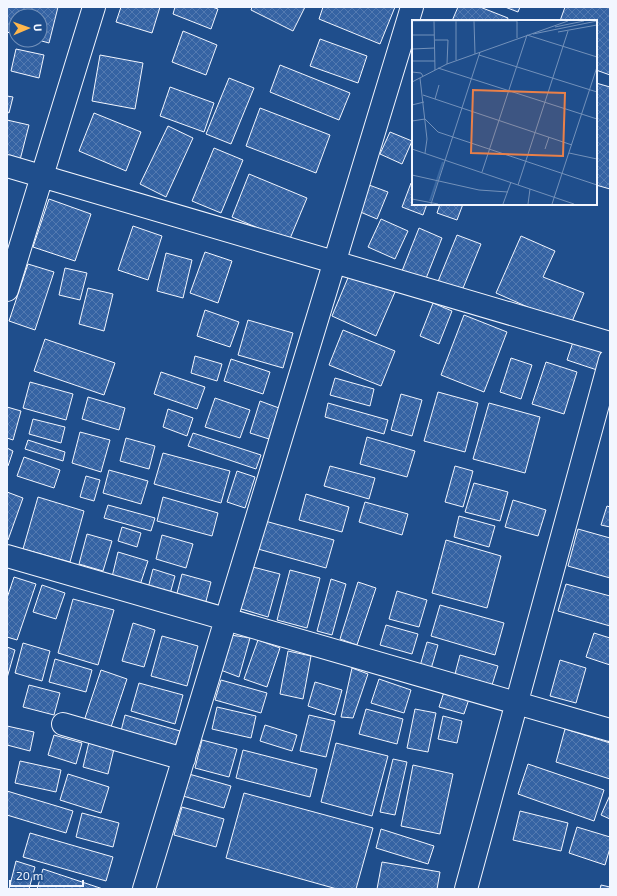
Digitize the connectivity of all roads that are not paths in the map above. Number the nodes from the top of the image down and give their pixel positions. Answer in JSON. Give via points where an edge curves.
{"nodes":[{"id":1,"x":94,"y":7,"type":"edge"},
{"id":2,"x":412,"y":7,"type":"edge"},
{"id":3,"x":7,"y":166,"type":"edge"},
{"id":4,"x":42,"y":177,"type":"junction"},
{"id":5,"x":334,"y":263,"type":"junction"},
{"id":6,"x":7,"y":290,"type":"edge"},
{"id":7,"x":610,"y":343,"type":"edge"},
{"id":8,"x":610,"y":360,"type":"edge"},
{"id":9,"x":7,"y":556,"type":"edge"},
{"id":10,"x":226,"y":619,"type":"junction"},
{"id":11,"x":517,"y":703,"type":"junction"},
{"id":12,"x":63,"y":724,"type":"dead end"},
{"id":13,"x":610,"y":730,"type":"edge"},
{"id":14,"x":184,"y":759,"type":"junction"},
{"id":15,"x":144,"y":889,"type":"edge"},
{"id":16,"x":466,"y":889,"type":"edge"}],
"edges":[{"from":1,"to":4,"type":"street"},
{"from":2,"to":5,"type":"street"},
{"from":3,"to":4,"type":"street"},
{"from":4,"to":5,"type":"street"},
{"from":4,"to":6,"type":"street"},
{"from":5,"to":7,"type":"street"},
{"from":5,"to":10,"type":"street"},
{"from":8,"to":11,"type":"street"},
{"from":9,"to":10,"type":"street"},
{"from":10,"to":11,"type":"street"},
{"from":10,"to":14,"type":"street"},
{"from":11,"to":13,"type":"street"},
{"from":11,"to":16,"type":"street"},
{"from":12,"to":14,"type":"street"},
{"from":14,"to":15,"type":"street"}]}
